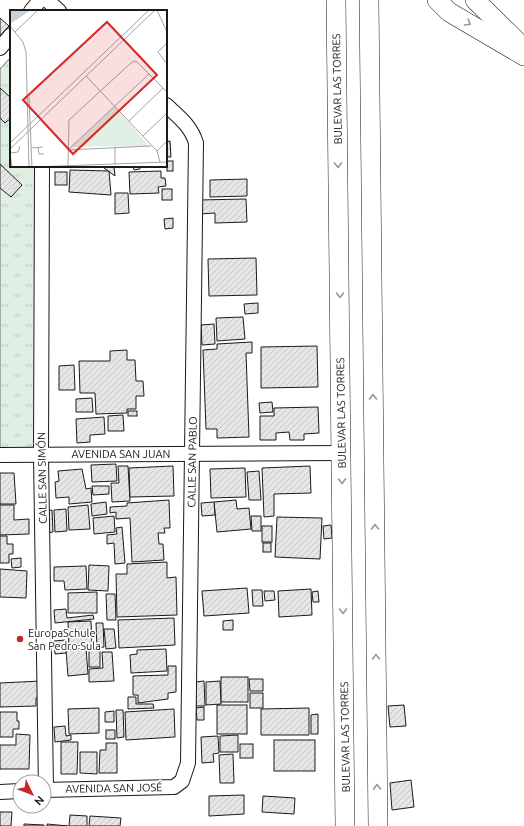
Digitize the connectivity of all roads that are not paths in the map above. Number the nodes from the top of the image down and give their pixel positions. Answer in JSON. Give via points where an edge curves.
{"nodes":[{"id":1,"x":41,"y":0,"type":"edge"},
{"id":2,"x":47,"y":0,"type":"edge"},
{"id":3,"x":336,"y":0,"type":"edge"},
{"id":4,"x":369,"y":0,"type":"edge"},
{"id":5,"x":437,"y":0,"type":"edge"},
{"id":6,"x":475,"y":0,"type":"edge"},
{"id":7,"x":32,"y":10,"type":"edge"},
{"id":8,"x":43,"y":10,"type":"edge"},
{"id":9,"x":59,"y":10,"type":"edge"},
{"id":10,"x":10,"y":36,"type":"edge"},
{"id":11,"x":0,"y":48,"type":"edge"},
{"id":12,"x":524,"y":48,"type":"edge"},
{"id":13,"x":524,"y":56,"type":"edge"},
{"id":14,"x":167,"y":106,"type":"edge"},
{"id":15,"x":42,"y":167,"type":"edge"},
{"id":16,"x":342,"y":453,"type":"junction"},
{"id":17,"x":192,"y":454,"type":"junction"},
{"id":18,"x":0,"y":455,"type":"edge"},
{"id":19,"x":41,"y":455,"type":"junction"},
{"id":20,"x":45,"y":774,"type":"edge"},
{"id":21,"x":182,"y":781,"type":"joint"},
{"id":22,"x":52,"y":790,"type":"edge"},
{"id":23,"x":12,"y":791,"type":"edge"},
{"id":24,"x":0,"y":792,"type":"edge"},
{"id":25,"x":345,"y":826,"type":"edge"},
{"id":26,"x":378,"y":826,"type":"edge"}],
"edges":[{"from":1,"to":7,"type":"street"},
{"from":1,"to":8,"type":"street"},
{"from":2,"to":9,"type":"street"},
{"from":3,"to":16,"type":"street","name":"BULEVAR LAS TORRES","one_way":true},
{"from":26,"to":4,"type":"street","one_way":true},
{"from":5,"to":13,"type":"street","one_way":true,"via":[[449,12]]},
{"from":6,"to":12,"type":"street"},
{"from":10,"to":11,"type":"street"},
{"from":14,"to":17,"type":"street","name":"CALLE SAN PABLO","via":[[187,124],[194,134],[196,143]]},
{"from":15,"to":19,"type":"street","name":"CALLE SAN SIMÓN"},
{"from":16,"to":17,"type":"street","name":"AVENIDA SAN JUAN"},
{"from":16,"to":25,"type":"street","name":"BULEVAR LAS TORRES","one_way":true},
{"from":17,"to":19,"type":"street","name":"AVENIDA SAN JUAN"},
{"from":17,"to":21,"type":"street","name":"CALLE SAN PABLO","via":[[188,763]]},
{"from":18,"to":19,"type":"street","name":"AVENIDA SAN JUAN"},
{"from":19,"to":20,"type":"street","name":"CALLE SAN SIMÓN"},
{"from":21,"to":22,"type":"street","name":"AVENIDA SAN JOSÉ","via":[[174,787]]},
{"from":23,"to":24,"type":"street"}]}
